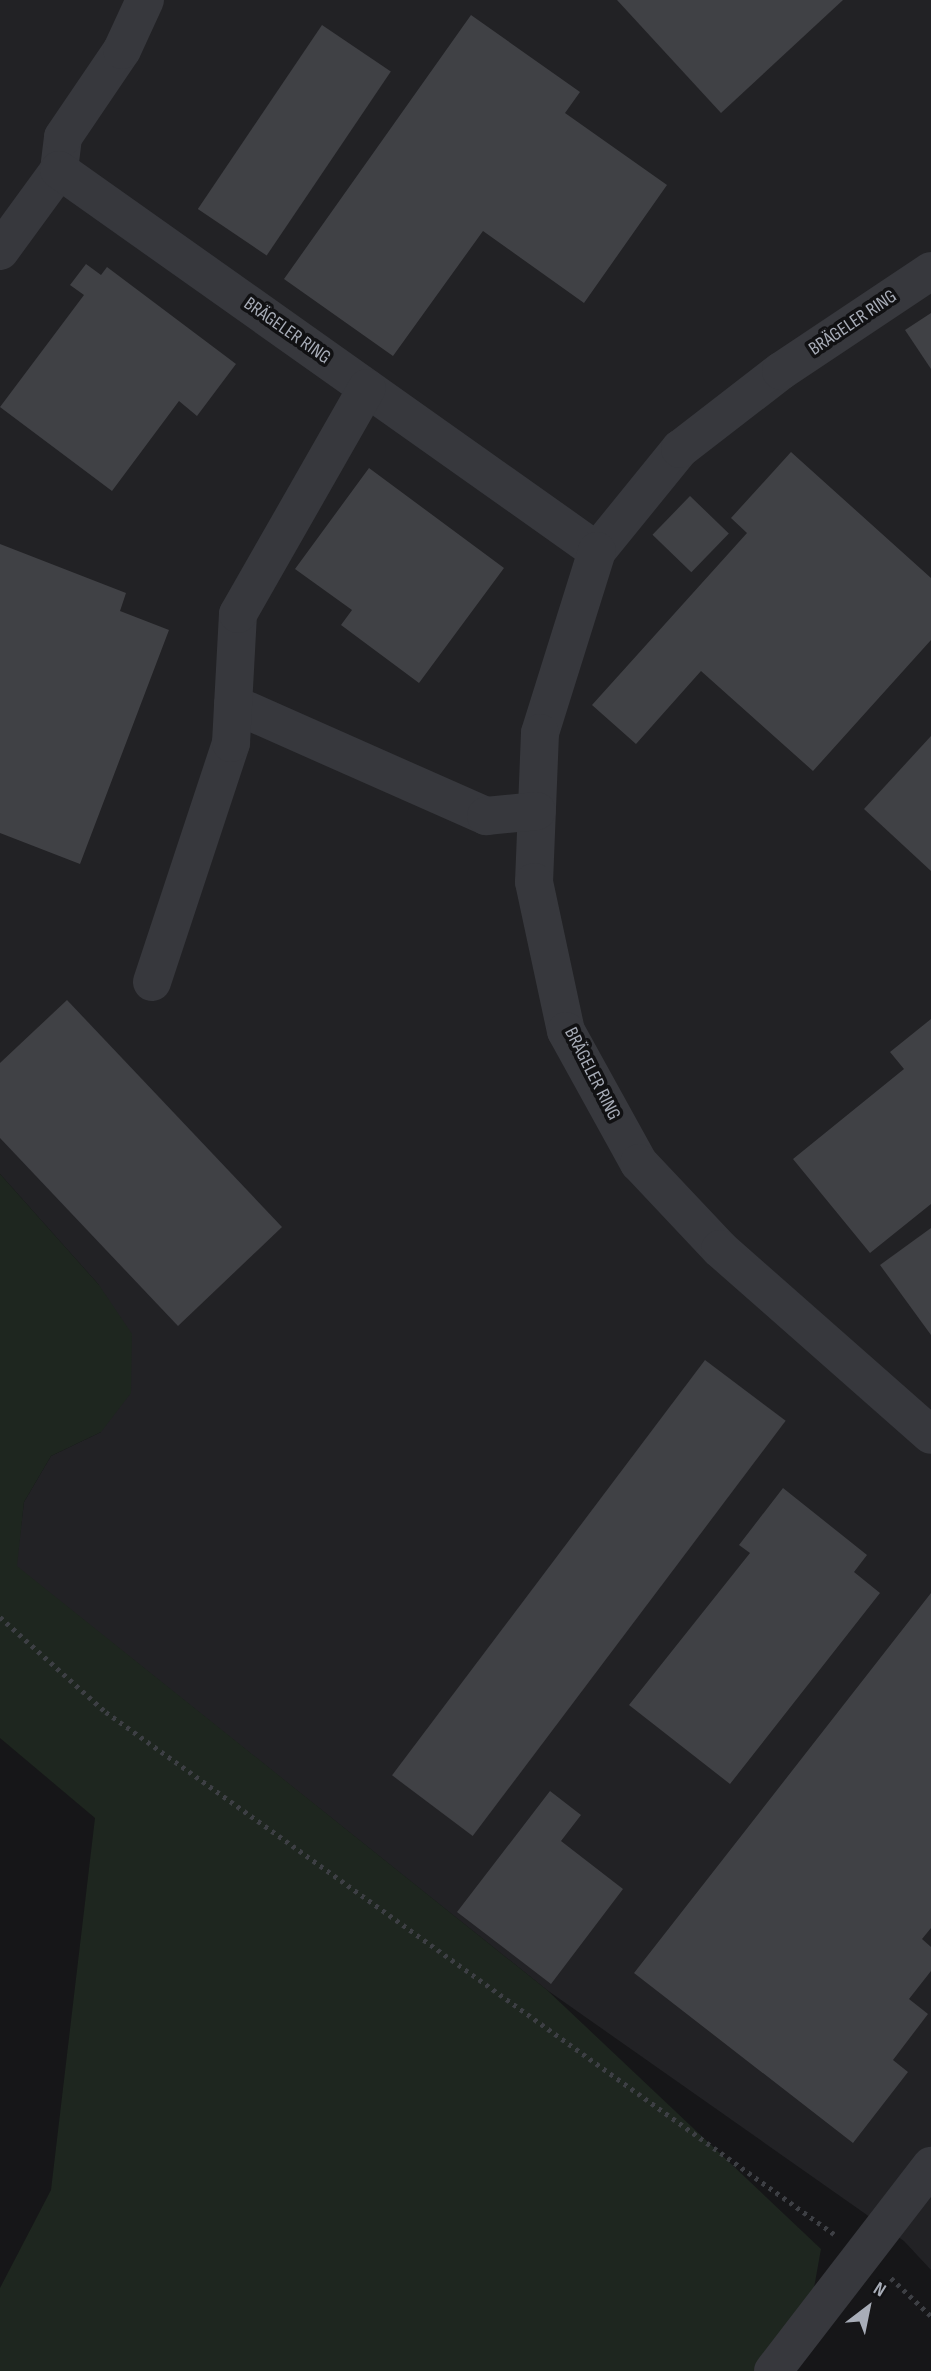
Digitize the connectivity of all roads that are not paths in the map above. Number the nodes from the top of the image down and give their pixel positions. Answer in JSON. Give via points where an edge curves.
{"nodes":[{"id":1,"x":145,"y":0,"type":"edge"},
{"id":2,"x":59,"y":170,"type":"junction"},
{"id":3,"x":0,"y":251,"type":"edge"},
{"id":4,"x":931,"y":271,"type":"edge"},
{"id":5,"x":367,"y":388,"type":"junction"},
{"id":6,"x":597,"y":551,"type":"junction"},
{"id":7,"x":233,"y":704,"type":"junction"},
{"id":8,"x":537,"y":811,"type":"junction"},
{"id":9,"x":152,"y":982,"type":"dead end"},
{"id":10,"x":931,"y":1435,"type":"edge"},
{"id":11,"x":931,"y":2166,"type":"edge"},
{"id":12,"x":773,"y":2371,"type":"edge"}],
"edges":[{"from":1,"to":2,"type":"street","via":[[122,50],[63,137]]},
{"from":2,"to":3,"type":"street"},
{"from":2,"to":5,"type":"street","name":"BRÄGELER RING"},
{"from":4,"to":6,"type":"street","name":"BRÄGELER RING","via":[[781,370],[680,449]]},
{"from":5,"to":6,"type":"street","name":"BRÄGELER RING"},
{"from":5,"to":7,"type":"street","via":[[238,614]]},
{"from":6,"to":8,"type":"street","name":"BRÄGELER RING","via":[[540,733]]},
{"from":7,"to":8,"type":"street","via":[[486,816]]},
{"from":7,"to":9,"type":"street","via":[[231,743]]},
{"from":8,"to":10,"type":"street","name":"BRÄGELER RING","via":[[534,882],[566,1031],[639,1163],[720,1249]]},
{"from":11,"to":12,"type":"street"}]}
